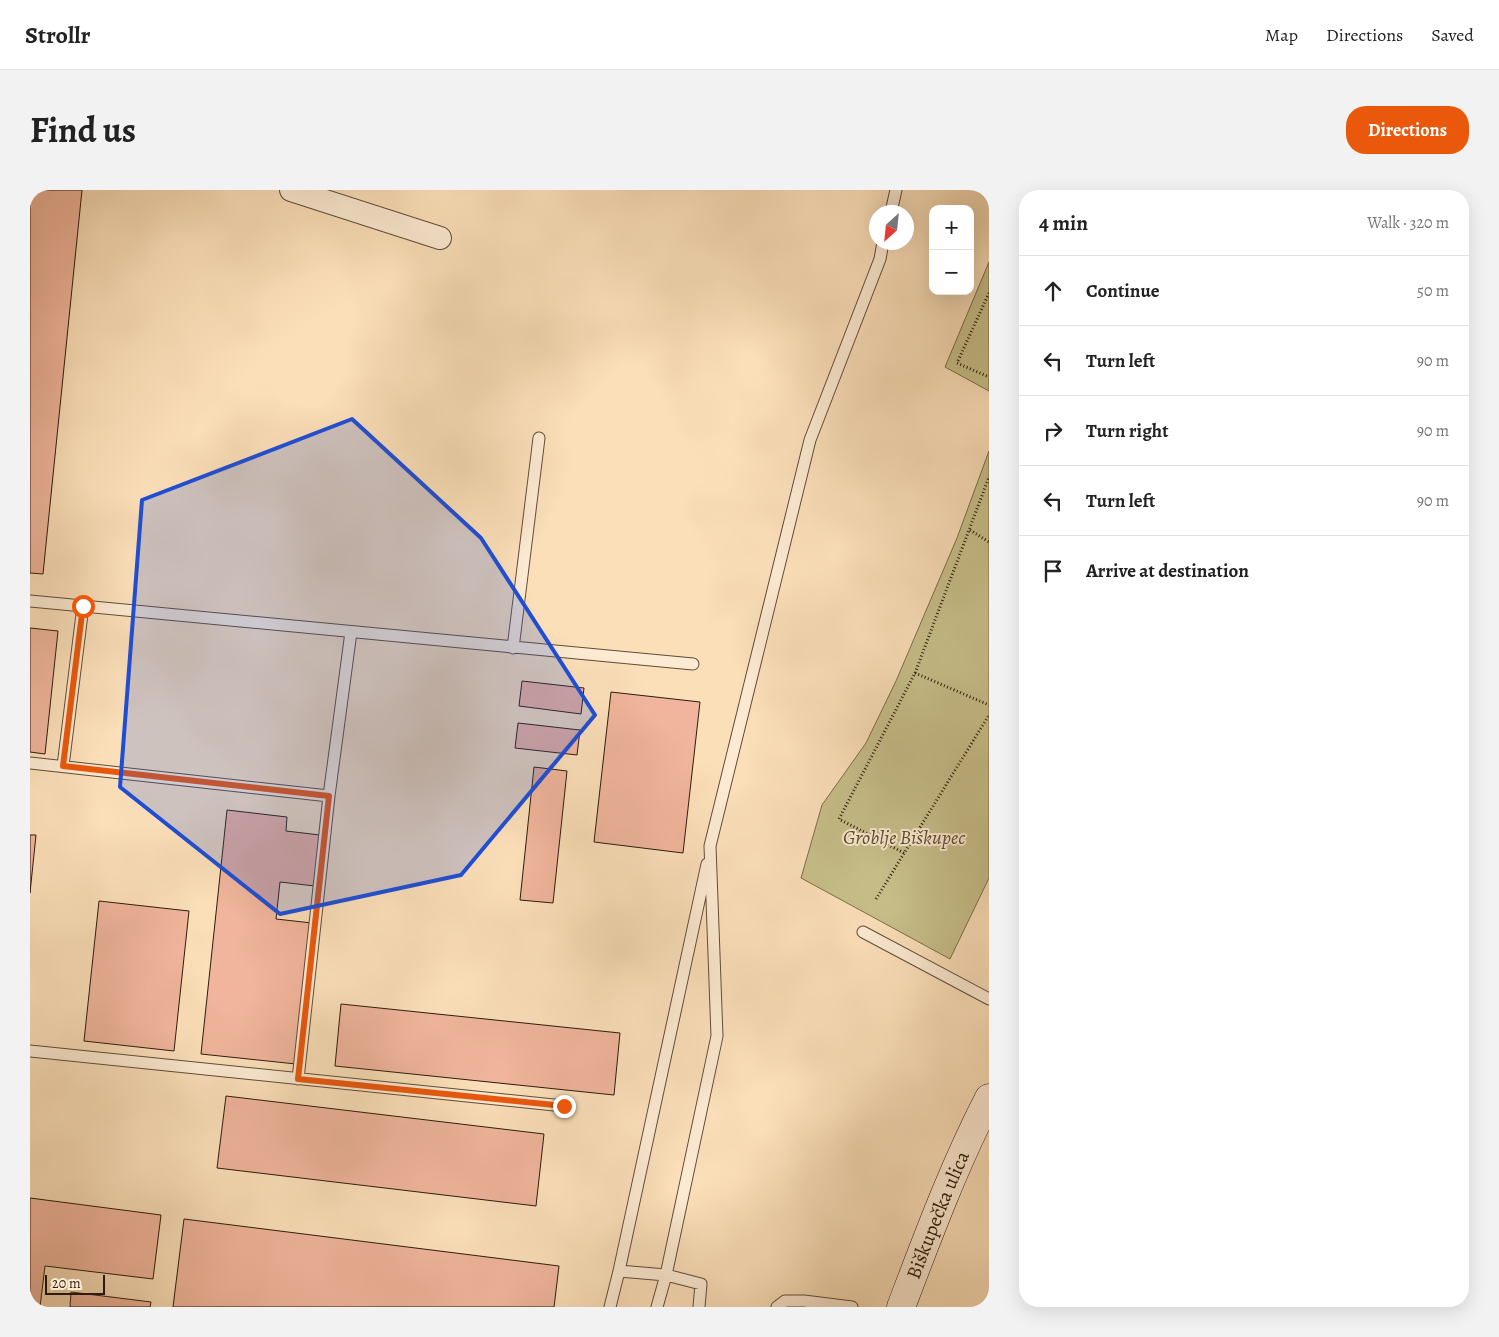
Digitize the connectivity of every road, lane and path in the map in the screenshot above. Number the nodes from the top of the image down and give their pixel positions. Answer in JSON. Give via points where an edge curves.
{"nodes":[{"id":1,"x":291,"y":190,"type":"edge"},
{"id":2,"x":896,"y":190,"type":"edge"},
{"id":3,"x":892,"y":205,"type":"edge"},
{"id":4,"x":440,"y":238,"type":"dead end"},
{"id":5,"x":882,"y":250,"type":"edge"},
{"id":6,"x":989,"y":293,"type":"edge"},
{"id":7,"x":989,"y":377,"type":"edge"},
{"id":8,"x":539,"y":438,"type":"dead end"},
{"id":9,"x":989,"y":477,"type":"edge"},
{"id":10,"x":970,"y":530,"type":"junction"},
{"id":11,"x":989,"y":542,"type":"edge"},
{"id":12,"x":30,"y":601,"type":"edge"},
{"id":13,"x":83,"y":606,"type":"junction"},
{"id":14,"x":351,"y":632,"type":"junction"},
{"id":15,"x":513,"y":648,"type":"junction"},
{"id":16,"x":693,"y":664,"type":"dead end"},
{"id":17,"x":915,"y":674,"type":"junction"},
{"id":18,"x":989,"y":705,"type":"edge"},
{"id":19,"x":989,"y":715,"type":"edge"},
{"id":20,"x":30,"y":763,"type":"edge"},
{"id":21,"x":63,"y":766,"type":"junction"},
{"id":22,"x":329,"y":796,"type":"junction"},
{"id":23,"x":710,"y":846,"type":"junction"},
{"id":24,"x":904,"y":853,"type":"junction"},
{"id":25,"x":876,"y":899,"type":"dead end"},
{"id":26,"x":863,"y":932,"type":"dead end"},
{"id":27,"x":989,"y":999,"type":"edge"},
{"id":28,"x":30,"y":1051,"type":"edge"},
{"id":29,"x":298,"y":1079,"type":"junction"},
{"id":30,"x":989,"y":1098,"type":"edge"},
{"id":31,"x":564,"y":1106,"type":"dead end"},
{"id":32,"x":619,"y":1271,"type":"junction"},
{"id":33,"x":666,"y":1275,"type":"junction"},
{"id":34,"x":610,"y":1307,"type":"edge"},
{"id":35,"x":657,"y":1307,"type":"edge"},
{"id":36,"x":699,"y":1307,"type":"edge"},
{"id":37,"x":777,"y":1307,"type":"edge"},
{"id":38,"x":852,"y":1307,"type":"edge"},
{"id":39,"x":901,"y":1307,"type":"edge"}],
"edges":[{"from":1,"to":4,"type":"street"},
{"from":2,"to":3,"type":"lane"},
{"from":5,"to":23,"type":"lane","via":[[810,440]]},
{"from":6,"to":7,"type":"path","via":[[957,362]]},
{"from":8,"to":15,"type":"lane"},
{"from":9,"to":10,"type":"path"},
{"from":10,"to":11,"type":"path"},
{"from":10,"to":17,"type":"path"},
{"from":12,"to":13,"type":"lane"},
{"from":13,"to":14,"type":"lane"},
{"from":13,"to":21,"type":"lane"},
{"from":14,"to":15,"type":"lane"},
{"from":14,"to":22,"type":"lane"},
{"from":15,"to":16,"type":"lane"},
{"from":17,"to":18,"type":"path"},
{"from":17,"to":24,"type":"path","via":[[839,819]]},
{"from":19,"to":24,"type":"path"},
{"from":20,"to":21,"type":"lane"},
{"from":21,"to":22,"type":"lane"},
{"from":22,"to":29,"type":"lane"},
{"from":23,"to":32,"type":"lane"},
{"from":23,"to":33,"type":"lane","via":[[717,1036]]},
{"from":24,"to":25,"type":"path"},
{"from":26,"to":27,"type":"lane"},
{"from":28,"to":29,"type":"lane"},
{"from":29,"to":31,"type":"lane"},
{"from":30,"to":39,"type":"street","name":"Biškupečka ulica","via":[[947,1187]]},
{"from":32,"to":33,"type":"lane"},
{"from":32,"to":34,"type":"lane"},
{"from":33,"to":35,"type":"lane"},
{"from":33,"to":36,"type":"lane","via":[[701,1284]]},
{"from":37,"to":38,"type":"lane","via":[[785,1301]]}]}
